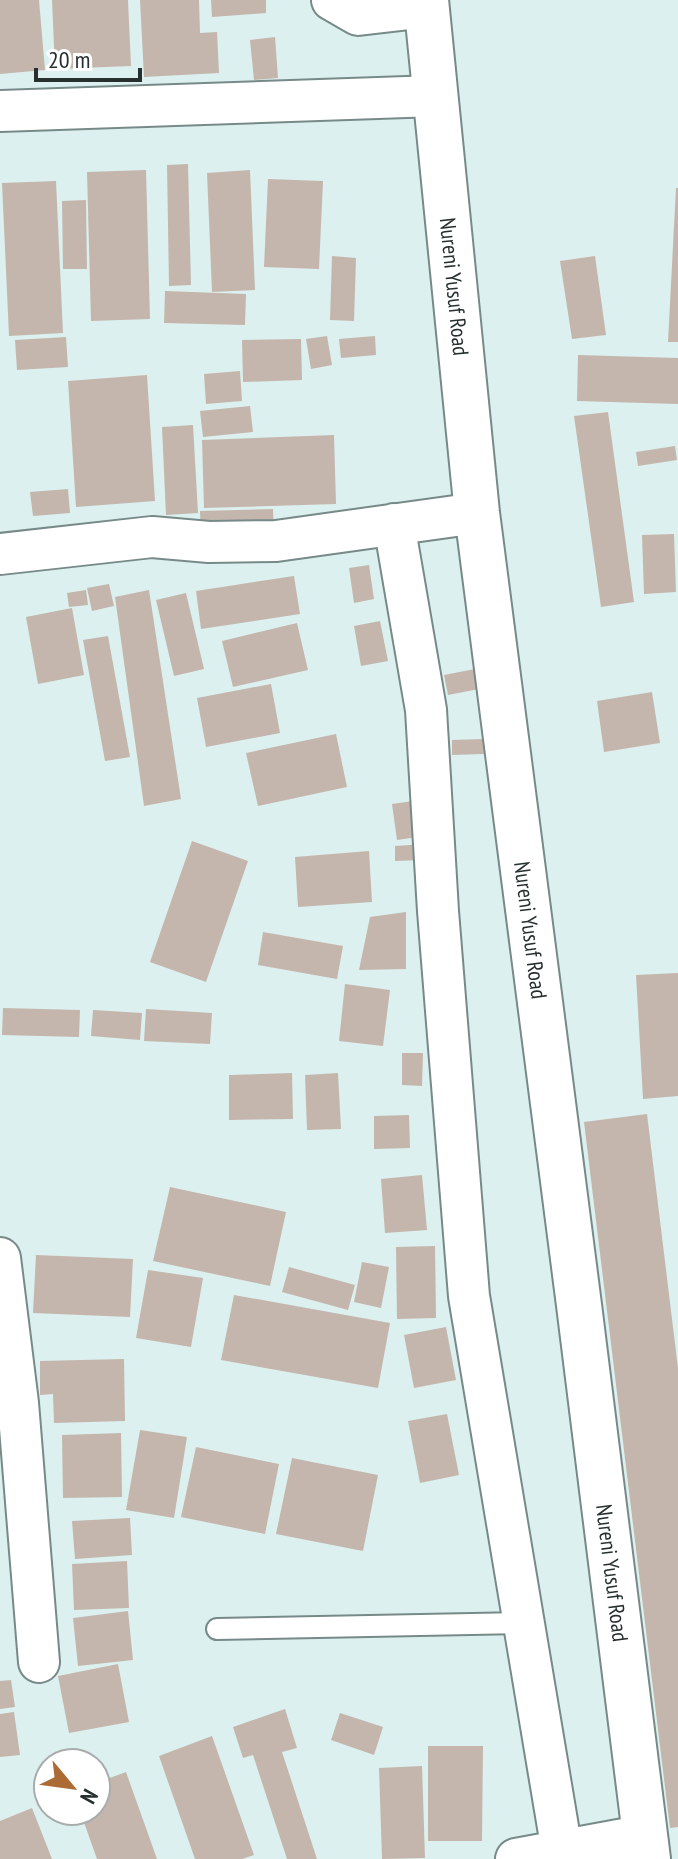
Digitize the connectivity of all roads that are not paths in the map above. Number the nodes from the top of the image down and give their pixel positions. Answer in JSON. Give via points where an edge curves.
{"nodes":[{"id":1,"x":332,"y":0,"type":"edge"},
{"id":2,"x":427,"y":4,"type":"edge"},
{"id":3,"x":436,"y":96,"type":"junction"},
{"id":4,"x":0,"y":111,"type":"edge"},
{"id":5,"x":477,"y":513,"type":"junction"},
{"id":6,"x":394,"y":524,"type":"junction"},
{"id":7,"x":0,"y":554,"type":"edge"},
{"id":8,"x":0,"y":1258,"type":"edge"},
{"id":9,"x":524,"y":1623,"type":"junction"},
{"id":10,"x":217,"y":1629,"type":"dead end"},
{"id":11,"x":39,"y":1662,"type":"dead end"},
{"id":12,"x":647,"y":1847,"type":"edge"},
{"id":13,"x":562,"y":1851,"type":"junction"},
{"id":14,"x":516,"y":1859,"type":"edge"}],
"edges":[{"from":1,"to":2,"type":"street","via":[[358,15]]},
{"from":2,"to":3,"type":"street","name":"Nureni Yusuf Road"},
{"from":3,"to":4,"type":"street"},
{"from":3,"to":5,"type":"street","name":"Nureni Yusuf Road"},
{"from":5,"to":6,"type":"street"},
{"from":5,"to":12,"type":"street","name":"Nureni Yusuf Road"},
{"from":6,"to":7,"type":"street","via":[[276,541],[152,537]]},
{"from":6,"to":9,"type":"street","via":[[426,710],[469,1296]]},
{"from":8,"to":11,"type":"street"},
{"from":9,"to":10,"type":"lane"},
{"from":9,"to":13,"type":"street"},
{"from":12,"to":13,"type":"street"},
{"from":13,"to":14,"type":"street"}]}
